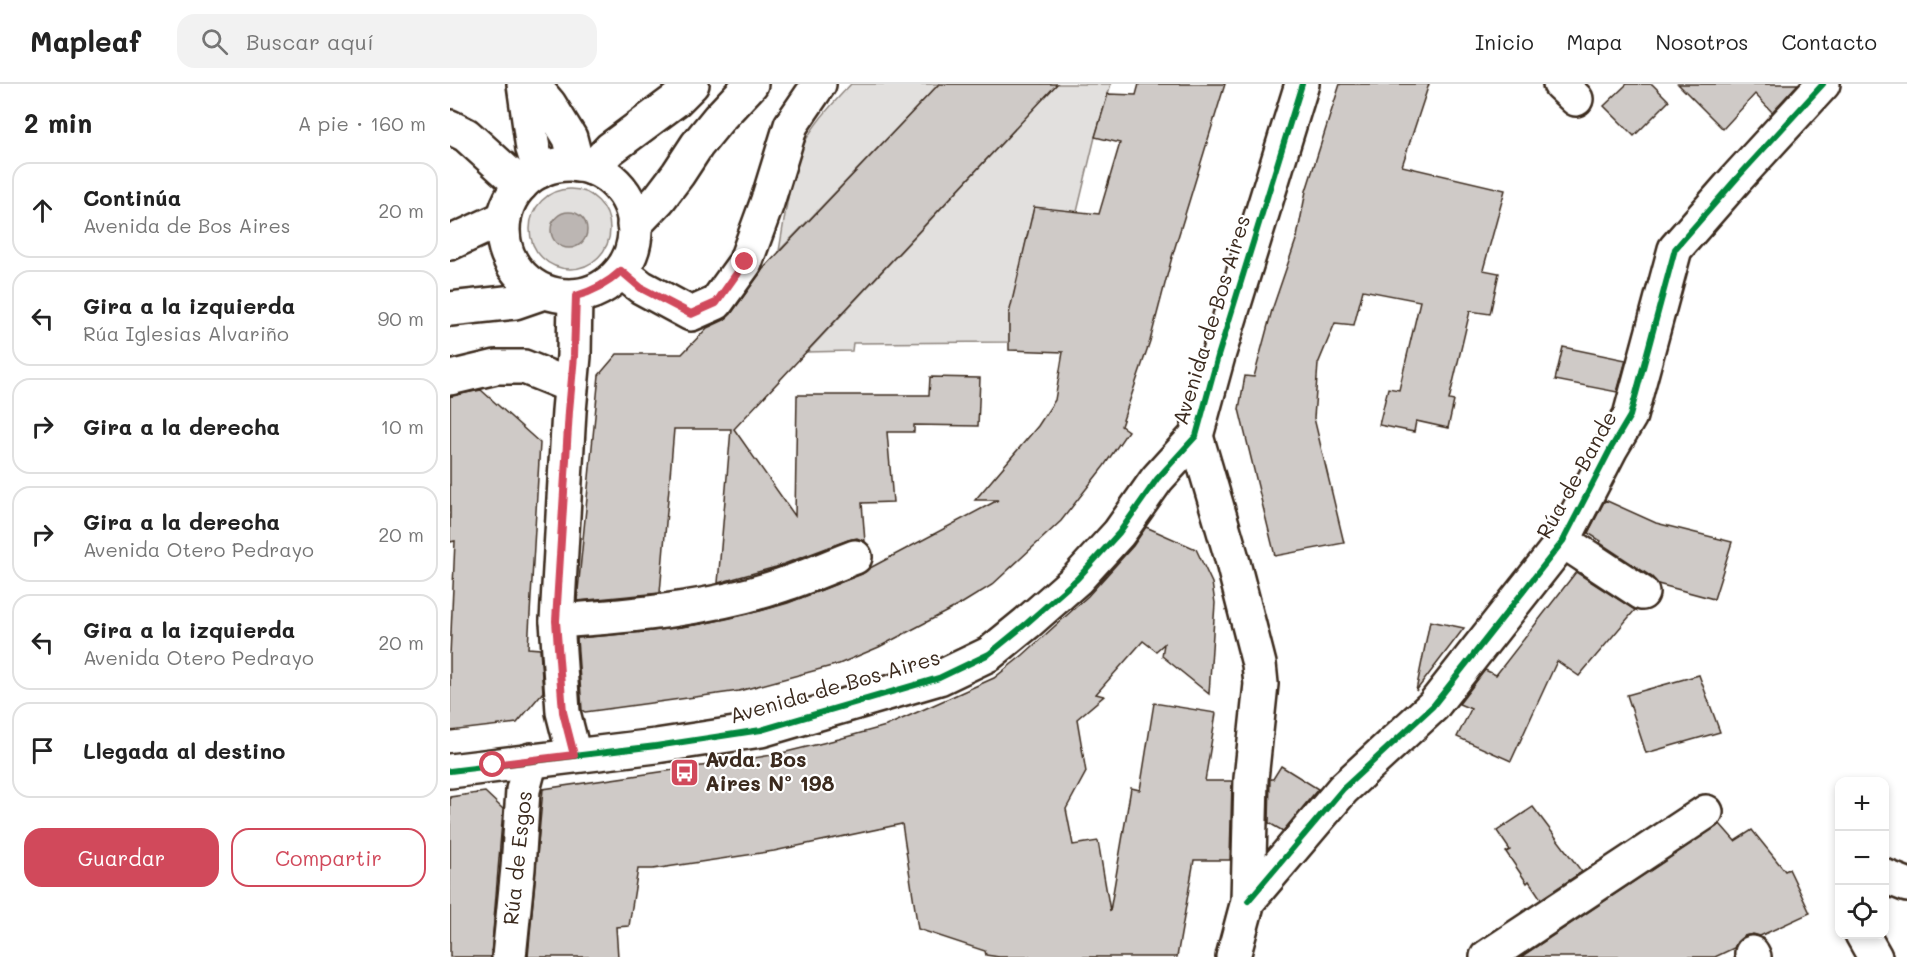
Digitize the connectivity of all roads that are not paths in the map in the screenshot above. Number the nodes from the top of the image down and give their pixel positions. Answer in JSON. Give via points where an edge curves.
{"nodes":[{"id":1,"x":524,"y":84,"type":"edge"},
{"id":2,"x":532,"y":84,"type":"edge"},
{"id":3,"x":692,"y":84,"type":"edge"},
{"id":4,"x":751,"y":84,"type":"edge"},
{"id":5,"x":819,"y":84,"type":"edge"},
{"id":6,"x":1302,"y":84,"type":"edge"},
{"id":7,"x":1823,"y":84,"type":"edge"},
{"id":8,"x":450,"y":127,"type":"edge"},
{"id":9,"x":584,"y":167,"type":"junction"},
{"id":10,"x":530,"y":178,"type":"junction"},
{"id":11,"x":504,"y":218,"type":"junction"},
{"id":12,"x":634,"y":225,"type":"junction"},
{"id":13,"x":450,"y":243,"type":"edge"},
{"id":14,"x":621,"y":271,"type":"junction"},
{"id":15,"x":560,"y":294,"type":"junction"},
{"id":16,"x":456,"y":313,"type":"edge"},
{"id":17,"x":450,"y":378,"type":"edge"},
{"id":18,"x":571,"y":386,"type":"junction"},
{"id":19,"x":1196,"y":436,"type":"junction"},
{"id":20,"x":1563,"y":541,"type":"junction"},
{"id":21,"x":855,"y":557,"type":"dead end"},
{"id":22,"x":1642,"y":593,"type":"dead end"},
{"id":23,"x":556,"y":621,"type":"junction"},
{"id":24,"x":574,"y":755,"type":"junction"},
{"id":25,"x":531,"y":760,"type":"junction"},
{"id":26,"x":450,"y":771,"type":"edge"},
{"id":27,"x":1706,"y":812,"type":"dead end"},
{"id":28,"x":1889,"y":878,"type":"edge"},
{"id":29,"x":1907,"y":885,"type":"edge"},
{"id":30,"x":1248,"y":902,"type":"junction"},
{"id":31,"x":1865,"y":939,"type":"edge"},
{"id":32,"x":509,"y":957,"type":"edge"},
{"id":33,"x":1233,"y":957,"type":"edge"},
{"id":34,"x":1487,"y":957,"type":"edge"},
{"id":35,"x":1875,"y":957,"type":"edge"}],
"edges":[{"from":1,"to":10,"type":"street","via":[[532,149]]},
{"from":2,"to":9,"type":"street","via":[[549,104]]},
{"from":3,"to":9,"type":"street"},
{"from":4,"to":12,"type":"street"},
{"from":5,"to":14,"type":"street","via":[[790,125],[745,262],[716,303],[691,314],[641,288]]},
{"from":6,"to":19,"type":"street","name":"Avenida de Bos Aires"},
{"from":7,"to":20,"type":"street","name":"Rúa de Bande","via":[[1675,249],[1630,416]]},
{"from":8,"to":10,"type":"street"},
{"from":9,"to":10,"type":"street","via":[[559,165]]},
{"from":9,"to":12,"type":"street","via":[[606,175],[622,189]]},
{"from":10,"to":11,"type":"street","via":[[512,196]]},
{"from":11,"to":13,"type":"street"},
{"from":11,"to":15,"type":"street","via":[[502,230],[512,265],[521,276]]},
{"from":12,"to":14,"type":"street","via":[[633,243]]},
{"from":14,"to":15,"type":"street","via":[[593,291]]},
{"from":15,"to":16,"type":"street"},
{"from":15,"to":18,"type":"street"},
{"from":17,"to":18,"type":"street","via":[[496,367],[524,367]]},
{"from":18,"to":23,"type":"street"},
{"from":19,"to":24,"type":"street","name":"Avenida de Bos Aires","via":[[1077,579],[988,654],[939,678],[761,730]]},
{"from":19,"to":30,"type":"street","via":[[1232,555],[1262,684],[1251,779]]},
{"from":20,"to":22,"type":"street"},
{"from":20,"to":30,"type":"street","name":"Rúa de Bande","via":[[1433,706],[1343,789]]},
{"from":21,"to":23,"type":"street","via":[[781,586],[706,604]]},
{"from":23,"to":24,"type":"street","via":[[563,712]]},
{"from":24,"to":25,"type":"street","name":"Avenida de Bos Aires"},
{"from":25,"to":26,"type":"street","name":"Avenida de Bos Aires"},
{"from":25,"to":32,"type":"street","name":"Rúa de Esgos","via":[[523,790]]},
{"from":27,"to":34,"type":"street"},
{"from":28,"to":29,"type":"street"},
{"from":30,"to":33,"type":"street"},
{"from":31,"to":35,"type":"street"}]}
